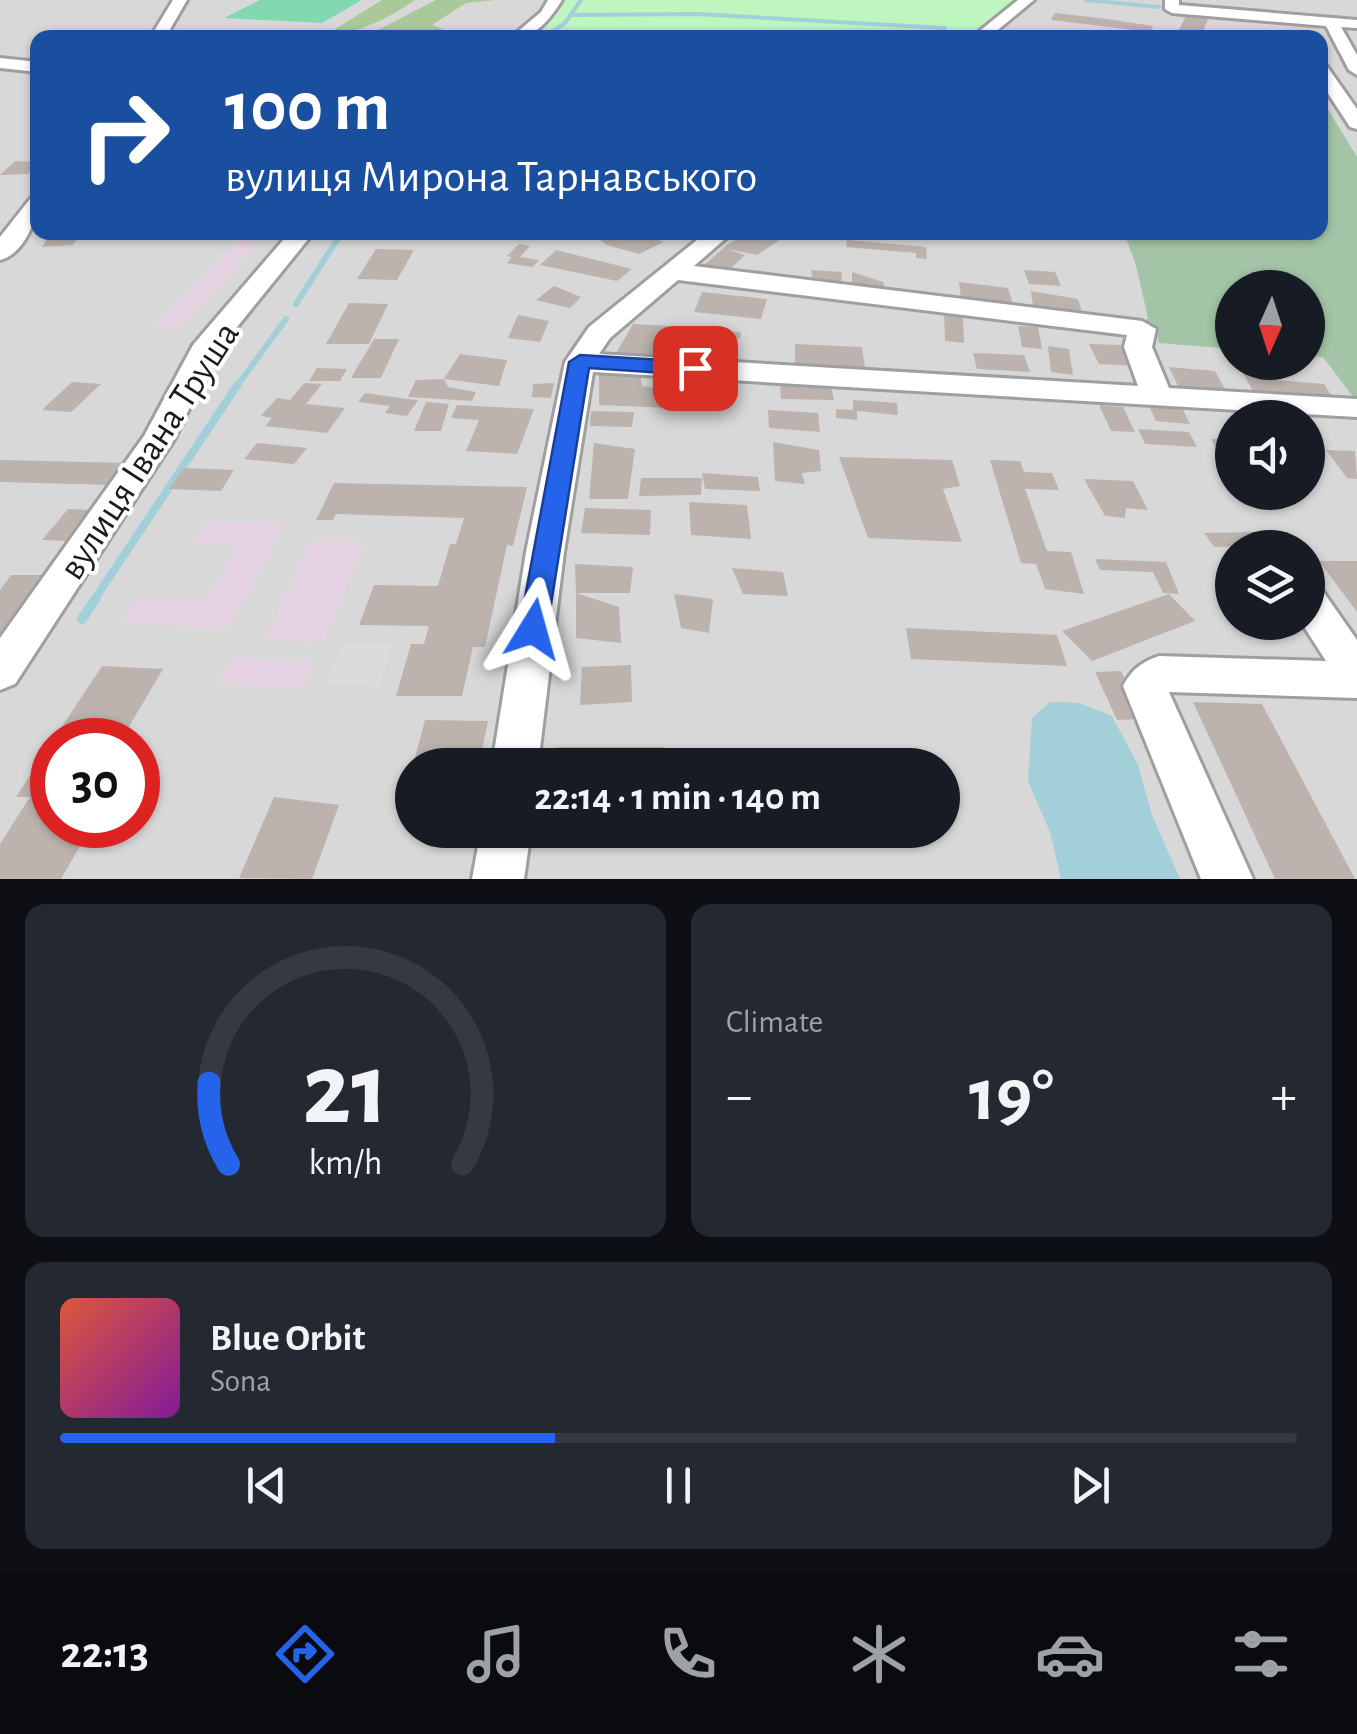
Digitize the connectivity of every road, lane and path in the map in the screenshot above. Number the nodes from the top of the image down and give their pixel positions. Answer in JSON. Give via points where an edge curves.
{"nodes":[{"id":1,"x":180,"y":0,"type":"edge"},
{"id":2,"x":555,"y":0,"type":"edge"},
{"id":3,"x":1027,"y":0,"type":"edge"},
{"id":4,"x":1172,"y":0,"type":"edge"},
{"id":5,"x":1294,"y":0,"type":"edge"},
{"id":6,"x":1332,"y":24,"type":"junction"},
{"id":7,"x":1357,"y":24,"type":"edge"},
{"id":8,"x":161,"y":30,"type":"edge"},
{"id":9,"x":527,"y":30,"type":"edge"},
{"id":10,"x":988,"y":30,"type":"edge"},
{"id":11,"x":1298,"y":30,"type":"edge"},
{"id":12,"x":0,"y":62,"type":"edge"},
{"id":13,"x":30,"y":66,"type":"edge"},
{"id":14,"x":1328,"y":69,"type":"edge"},
{"id":15,"x":1355,"y":71,"type":"edge"},
{"id":16,"x":1328,"y":74,"type":"edge"},
{"id":17,"x":1348,"y":93,"type":"edge"},
{"id":18,"x":1357,"y":124,"type":"edge"},
{"id":19,"x":30,"y":214,"type":"edge"},
{"id":20,"x":296,"y":240,"type":"edge"},
{"id":21,"x":711,"y":240,"type":"edge"},
{"id":22,"x":0,"y":253,"type":"edge"},
{"id":23,"x":670,"y":271,"type":"junction"},
{"id":24,"x":580,"y":362,"type":"junction"},
{"id":25,"x":1158,"y":396,"type":"junction"},
{"id":26,"x":1357,"y":408,"type":"edge"},
{"id":27,"x":1325,"y":627,"type":"edge"},
{"id":28,"x":0,"y":672,"type":"edge"},
{"id":29,"x":1357,"y":677,"type":"edge"},
{"id":30,"x":516,"y":748,"type":"edge"},
{"id":31,"x":503,"y":848,"type":"edge"},
{"id":32,"x":498,"y":879,"type":"edge"},
{"id":33,"x":1227,"y":879,"type":"edge"}],
"edges":[{"from":1,"to":8,"type":"street"},
{"from":2,"to":9,"type":"street"},
{"from":3,"to":10,"type":"street"},
{"from":4,"to":11,"type":"street","via":[[1172,9]]},
{"from":5,"to":11,"type":"street"},
{"from":6,"to":7,"type":"street"},
{"from":6,"to":11,"type":"street"},
{"from":6,"to":15,"type":"street"},
{"from":12,"to":13,"type":"street"},
{"from":14,"to":15,"type":"street"},
{"from":16,"to":17,"type":"street"},
{"from":17,"to":18,"type":"street"},
{"from":19,"to":22,"type":"street"},
{"from":20,"to":28,"type":"street","name":"вулиця Івана Труша","via":[[203,351],[158,438]]},
{"from":21,"to":23,"type":"street"},
{"from":23,"to":24,"type":"street","via":[[599,333]]},
{"from":23,"to":25,"type":"street","via":[[1142,328],[1138,347]]},
{"from":24,"to":25,"type":"street"},
{"from":24,"to":30,"type":"street"},
{"from":25,"to":26,"type":"street"},
{"from":27,"to":29,"type":"street"},
{"from":29,"to":33,"type":"street","via":[[1159,674],[1145,686]]},
{"from":31,"to":32,"type":"street"}]}
